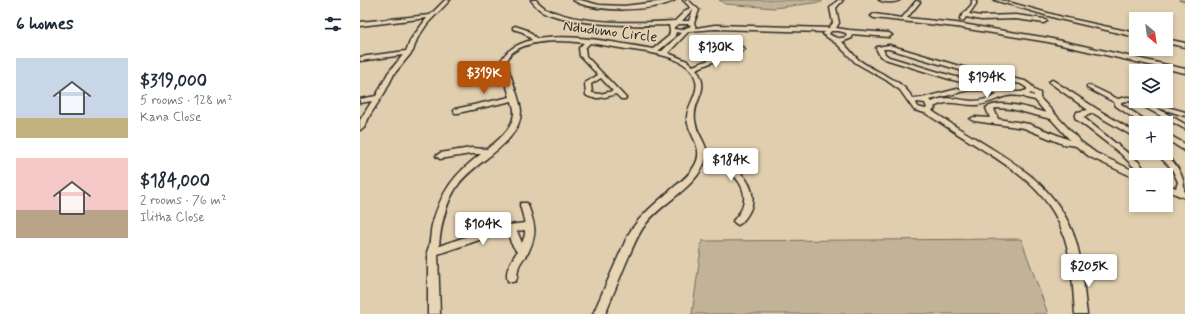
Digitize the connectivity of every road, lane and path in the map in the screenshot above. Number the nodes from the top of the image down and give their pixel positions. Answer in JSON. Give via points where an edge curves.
{"nodes":[{"id":1,"x":448,"y":0,"type":"edge"},
{"id":2,"x":533,"y":0,"type":"edge"},
{"id":3,"x":575,"y":0,"type":"edge"},
{"id":4,"x":673,"y":0,"type":"edge"},
{"id":5,"x":685,"y":0,"type":"edge"},
{"id":6,"x":841,"y":0,"type":"edge"},
{"id":7,"x":848,"y":0,"type":"edge"},
{"id":8,"x":881,"y":0,"type":"edge"},
{"id":9,"x":898,"y":0,"type":"edge"},
{"id":10,"x":974,"y":0,"type":"edge"},
{"id":11,"x":996,"y":0,"type":"edge"},
{"id":12,"x":1023,"y":0,"type":"edge"},
{"id":13,"x":918,"y":2,"type":"dead end"},
{"id":14,"x":1016,"y":5,"type":"junction"},
{"id":15,"x":694,"y":8,"type":"junction"},
{"id":16,"x":874,"y":8,"type":"dead end"},
{"id":17,"x":834,"y":12,"type":"junction"},
{"id":18,"x":965,"y":15,"type":"junction"},
{"id":19,"x":432,"y":16,"type":"junction"},
{"id":20,"x":904,"y":19,"type":"junction"},
{"id":21,"x":1044,"y":21,"type":"dead end"},
{"id":22,"x":651,"y":23,"type":"junction"},
{"id":23,"x":676,"y":23,"type":"junction"},
{"id":24,"x":692,"y":23,"type":"junction"},
{"id":25,"x":836,"y":23,"type":"junction"},
{"id":26,"x":360,"y":24,"type":"edge"},
{"id":27,"x":956,"y":25,"type":"junction"},
{"id":28,"x":715,"y":27,"type":"junction"},
{"id":29,"x":515,"y":28,"type":"dead end"},
{"id":30,"x":672,"y":30,"type":"junction"},
{"id":31,"x":689,"y":30,"type":"junction"},
{"id":32,"x":830,"y":32,"type":"junction"},
{"id":33,"x":1129,"y":33,"type":"edge"},
{"id":34,"x":848,"y":35,"type":"junction"},
{"id":35,"x":889,"y":35,"type":"dead end"},
{"id":36,"x":836,"y":40,"type":"junction"},
{"id":37,"x":589,"y":41,"type":"junction"},
{"id":38,"x":537,"y":42,"type":"junction"},
{"id":39,"x":1173,"y":42,"type":"edge"},
{"id":40,"x":1185,"y":45,"type":"edge"},
{"id":41,"x":709,"y":47,"type":"dead end"},
{"id":42,"x":719,"y":48,"type":"junction"},
{"id":43,"x":742,"y":49,"type":"dead end"},
{"id":44,"x":654,"y":51,"type":"junction"},
{"id":45,"x":664,"y":53,"type":"junction"},
{"id":46,"x":408,"y":54,"type":"junction"},
{"id":47,"x":360,"y":59,"type":"edge"},
{"id":48,"x":504,"y":64,"type":"junction"},
{"id":49,"x":469,"y":69,"type":"dead end"},
{"id":50,"x":692,"y":69,"type":"junction"},
{"id":51,"x":1185,"y":72,"type":"edge"},
{"id":52,"x":602,"y":75,"type":"junction"},
{"id":53,"x":1052,"y":82,"type":"dead end"},
{"id":54,"x":1089,"y":87,"type":"dead end"},
{"id":55,"x":981,"y":88,"type":"junction"},
{"id":56,"x":1031,"y":91,"type":"junction"},
{"id":57,"x":617,"y":92,"type":"junction"},
{"id":58,"x":1006,"y":94,"type":"junction"},
{"id":59,"x":1024,"y":94,"type":"junction"},
{"id":60,"x":378,"y":98,"type":"junction"},
{"id":61,"x":514,"y":98,"type":"junction"},
{"id":62,"x":623,"y":98,"type":"dead end"},
{"id":63,"x":1037,"y":98,"type":"junction"},
{"id":64,"x":923,"y":100,"type":"junction"},
{"id":65,"x":360,"y":101,"type":"edge"},
{"id":66,"x":1117,"y":101,"type":"junction"},
{"id":67,"x":1129,"y":101,"type":"edge"},
{"id":68,"x":912,"y":104,"type":"junction"},
{"id":69,"x":929,"y":108,"type":"junction"},
{"id":70,"x":1151,"y":108,"type":"edge"},
{"id":71,"x":1166,"y":108,"type":"edge"},
{"id":72,"x":458,"y":111,"type":"dead end"},
{"id":73,"x":1094,"y":111,"type":"junction"},
{"id":74,"x":1185,"y":114,"type":"edge"},
{"id":75,"x":1135,"y":116,"type":"edge"},
{"id":76,"x":1054,"y":117,"type":"junction"},
{"id":77,"x":974,"y":119,"type":"dead end"},
{"id":78,"x":995,"y":121,"type":"junction"},
{"id":79,"x":1185,"y":127,"type":"edge"},
{"id":80,"x":360,"y":128,"type":"edge"},
{"id":81,"x":1129,"y":132,"type":"edge"},
{"id":82,"x":1173,"y":140,"type":"edge"},
{"id":83,"x":1078,"y":144,"type":"junction"},
{"id":84,"x":1185,"y":148,"type":"edge"},
{"id":85,"x":488,"y":152,"type":"junction"},
{"id":86,"x":702,"y":154,"type":"junction"},
{"id":87,"x":440,"y":156,"type":"dead end"},
{"id":88,"x":1167,"y":160,"type":"edge"},
{"id":89,"x":1139,"y":168,"type":"edge"},
{"id":90,"x":1129,"y":173,"type":"edge"},
{"id":91,"x":1182,"y":194,"type":"edge"},
{"id":92,"x":524,"y":205,"type":"dead end"},
{"id":93,"x":738,"y":221,"type":"dead end"},
{"id":94,"x":530,"y":226,"type":"junction"},
{"id":95,"x":511,"y":228,"type":"junction"},
{"id":96,"x":432,"y":252,"type":"junction"},
{"id":97,"x":523,"y":252,"type":"junction"},
{"id":98,"x":512,"y":278,"type":"dead end"},
{"id":99,"x":434,"y":314,"type":"edge"},
{"id":100,"x":599,"y":314,"type":"edge"},
{"id":101,"x":1081,"y":314,"type":"edge"}],
"edges":[{"from":1,"to":19,"type":"street"},
{"from":2,"to":22,"type":"street","via":[[544,10],[562,17]]},
{"from":3,"to":4,"type":"street","via":[[595,5],[635,8]]},
{"from":5,"to":15,"type":"street"},
{"from":6,"to":17,"type":"street","via":[[833,8]]},
{"from":7,"to":17,"type":"street","via":[[839,5]]},
{"from":8,"to":9,"type":"street"},
{"from":10,"to":18,"type":"street","via":[[974,4]]},
{"from":11,"to":14,"type":"street"},
{"from":12,"to":14,"type":"street"},
{"from":13,"to":20,"type":"street"},
{"from":14,"to":33,"type":"street"},
{"from":15,"to":23,"type":"street"},
{"from":15,"to":24,"type":"street","via":[[696,12]]},
{"from":16,"to":20,"type":"street","via":[[874,18]]},
{"from":17,"to":25,"type":"street"},
{"from":18,"to":21,"type":"street"},
{"from":18,"to":27,"type":"street"},
{"from":19,"to":26,"type":"street"},
{"from":19,"to":46,"type":"street","via":[[414,39]]},
{"from":20,"to":27,"type":"street"},
{"from":22,"to":23,"type":"street"},
{"from":22,"to":30,"type":"street"},
{"from":23,"to":24,"type":"street"},
{"from":23,"to":30,"type":"street","via":[[670,26]]},
{"from":24,"to":28,"type":"street"},
{"from":24,"to":31,"type":"street","via":[[694,27]]},
{"from":25,"to":32,"type":"street"},
{"from":25,"to":34,"type":"street"},
{"from":27,"to":51,"type":"street","via":[[1048,40]]},
{"from":28,"to":31,"type":"street"},
{"from":28,"to":32,"type":"street"},
{"from":29,"to":38,"type":"street","via":[[525,31]]},
{"from":30,"to":31,"type":"street"},
{"from":30,"to":44,"type":"street","via":[[672,37]]},
{"from":31,"to":45,"type":"street"},
{"from":32,"to":34,"type":"street"},
{"from":32,"to":36,"type":"street"},
{"from":34,"to":35,"type":"street"},
{"from":34,"to":36,"type":"street"},
{"from":34,"to":64,"type":"street","via":[[848,45],[860,58]]},
{"from":36,"to":68,"type":"street","via":[[843,44],[859,63],[894,82]]},
{"from":37,"to":38,"type":"street","name":"Ndudumo Circle","via":[[562,39]]},
{"from":37,"to":44,"type":"street","name":"Ndudumo Circle"},
{"from":37,"to":52,"type":"street","via":[[582,48],[582,54]]},
{"from":38,"to":48,"type":"street","name":"Ndudumo Circle","via":[[512,51]]},
{"from":39,"to":40,"type":"street"},
{"from":41,"to":42,"type":"street"},
{"from":42,"to":43,"type":"street"},
{"from":42,"to":50,"type":"street","via":[[713,60]]},
{"from":44,"to":45,"type":"street","name":"Ndudumo Circle"},
{"from":45,"to":50,"type":"street","name":"Ndudumo Circle"},
{"from":46,"to":47,"type":"street"},
{"from":46,"to":60,"type":"street","via":[[391,72]]},
{"from":48,"to":49,"type":"street"},
{"from":48,"to":61,"type":"street"},
{"from":50,"to":86,"type":"street","via":[[701,84],[692,109],[691,123],[702,146]]},
{"from":52,"to":57,"type":"street"},
{"from":52,"to":57,"type":"street","via":[[588,83],[589,95],[600,96]]},
{"from":53,"to":73,"type":"street"},
{"from":54,"to":66,"type":"street"},
{"from":55,"to":56,"type":"street","via":[[976,83],[887,58],[882,55],[879,48],[889,47],[971,72],[1023,82]]},
{"from":55,"to":58,"type":"street"},
{"from":55,"to":64,"type":"street","via":[[960,89]]},
{"from":56,"to":59,"type":"street"},
{"from":56,"to":63,"type":"street","via":[[1038,94]]},
{"from":57,"to":62,"type":"street"},
{"from":58,"to":59,"type":"street"},
{"from":58,"to":69,"type":"street","via":[[983,102],[972,103],[951,99],[938,101]]},
{"from":59,"to":63,"type":"street"},
{"from":60,"to":65,"type":"street"},
{"from":60,"to":80,"type":"street"},
{"from":61,"to":72,"type":"street"},
{"from":61,"to":85,"type":"street","via":[[518,118],[504,140]]},
{"from":63,"to":76,"type":"street"},
{"from":64,"to":68,"type":"street","via":[[914,101]]},
{"from":64,"to":69,"type":"street"},
{"from":66,"to":67,"type":"street"},
{"from":66,"to":75,"type":"street","via":[[1118,105]]},
{"from":68,"to":69,"type":"street","via":[[916,109]]},
{"from":69,"to":101,"type":"street","via":[[953,128],[1007,160],[1040,187],[1061,217],[1068,233]]},
{"from":70,"to":79,"type":"street"},
{"from":71,"to":74,"type":"street"},
{"from":73,"to":81,"type":"street"},
{"from":73,"to":89,"type":"street","via":[[1080,114],[1080,117],[1135,160]]},
{"from":76,"to":78,"type":"street","via":[[994,106],[990,108]]},
{"from":76,"to":83,"type":"street"},
{"from":77,"to":78,"type":"street"},
{"from":78,"to":83,"type":"street","via":[[1026,126],[1066,142]]},
{"from":82,"to":84,"type":"street"},
{"from":83,"to":90,"type":"street","via":[[1093,155]]},
{"from":85,"to":87,"type":"street"},
{"from":85,"to":96,"type":"street","via":[[460,174],[453,184],[439,218]]},
{"from":86,"to":93,"type":"street","via":[[720,160],[740,177],[748,200],[745,211]]},
{"from":86,"to":100,"type":"street","via":[[702,160],[695,172],[651,212],[633,234]]},
{"from":88,"to":91,"type":"street","via":[[1175,168],[1182,182]]},
{"from":92,"to":94,"type":"street"},
{"from":94,"to":95,"type":"street"},
{"from":94,"to":97,"type":"street","via":[[530,235]]},
{"from":95,"to":96,"type":"street","via":[[494,231]]},
{"from":95,"to":97,"type":"street","via":[[516,243]]},
{"from":96,"to":99,"type":"street"},
{"from":97,"to":98,"type":"street","via":[[514,265]]}]}
